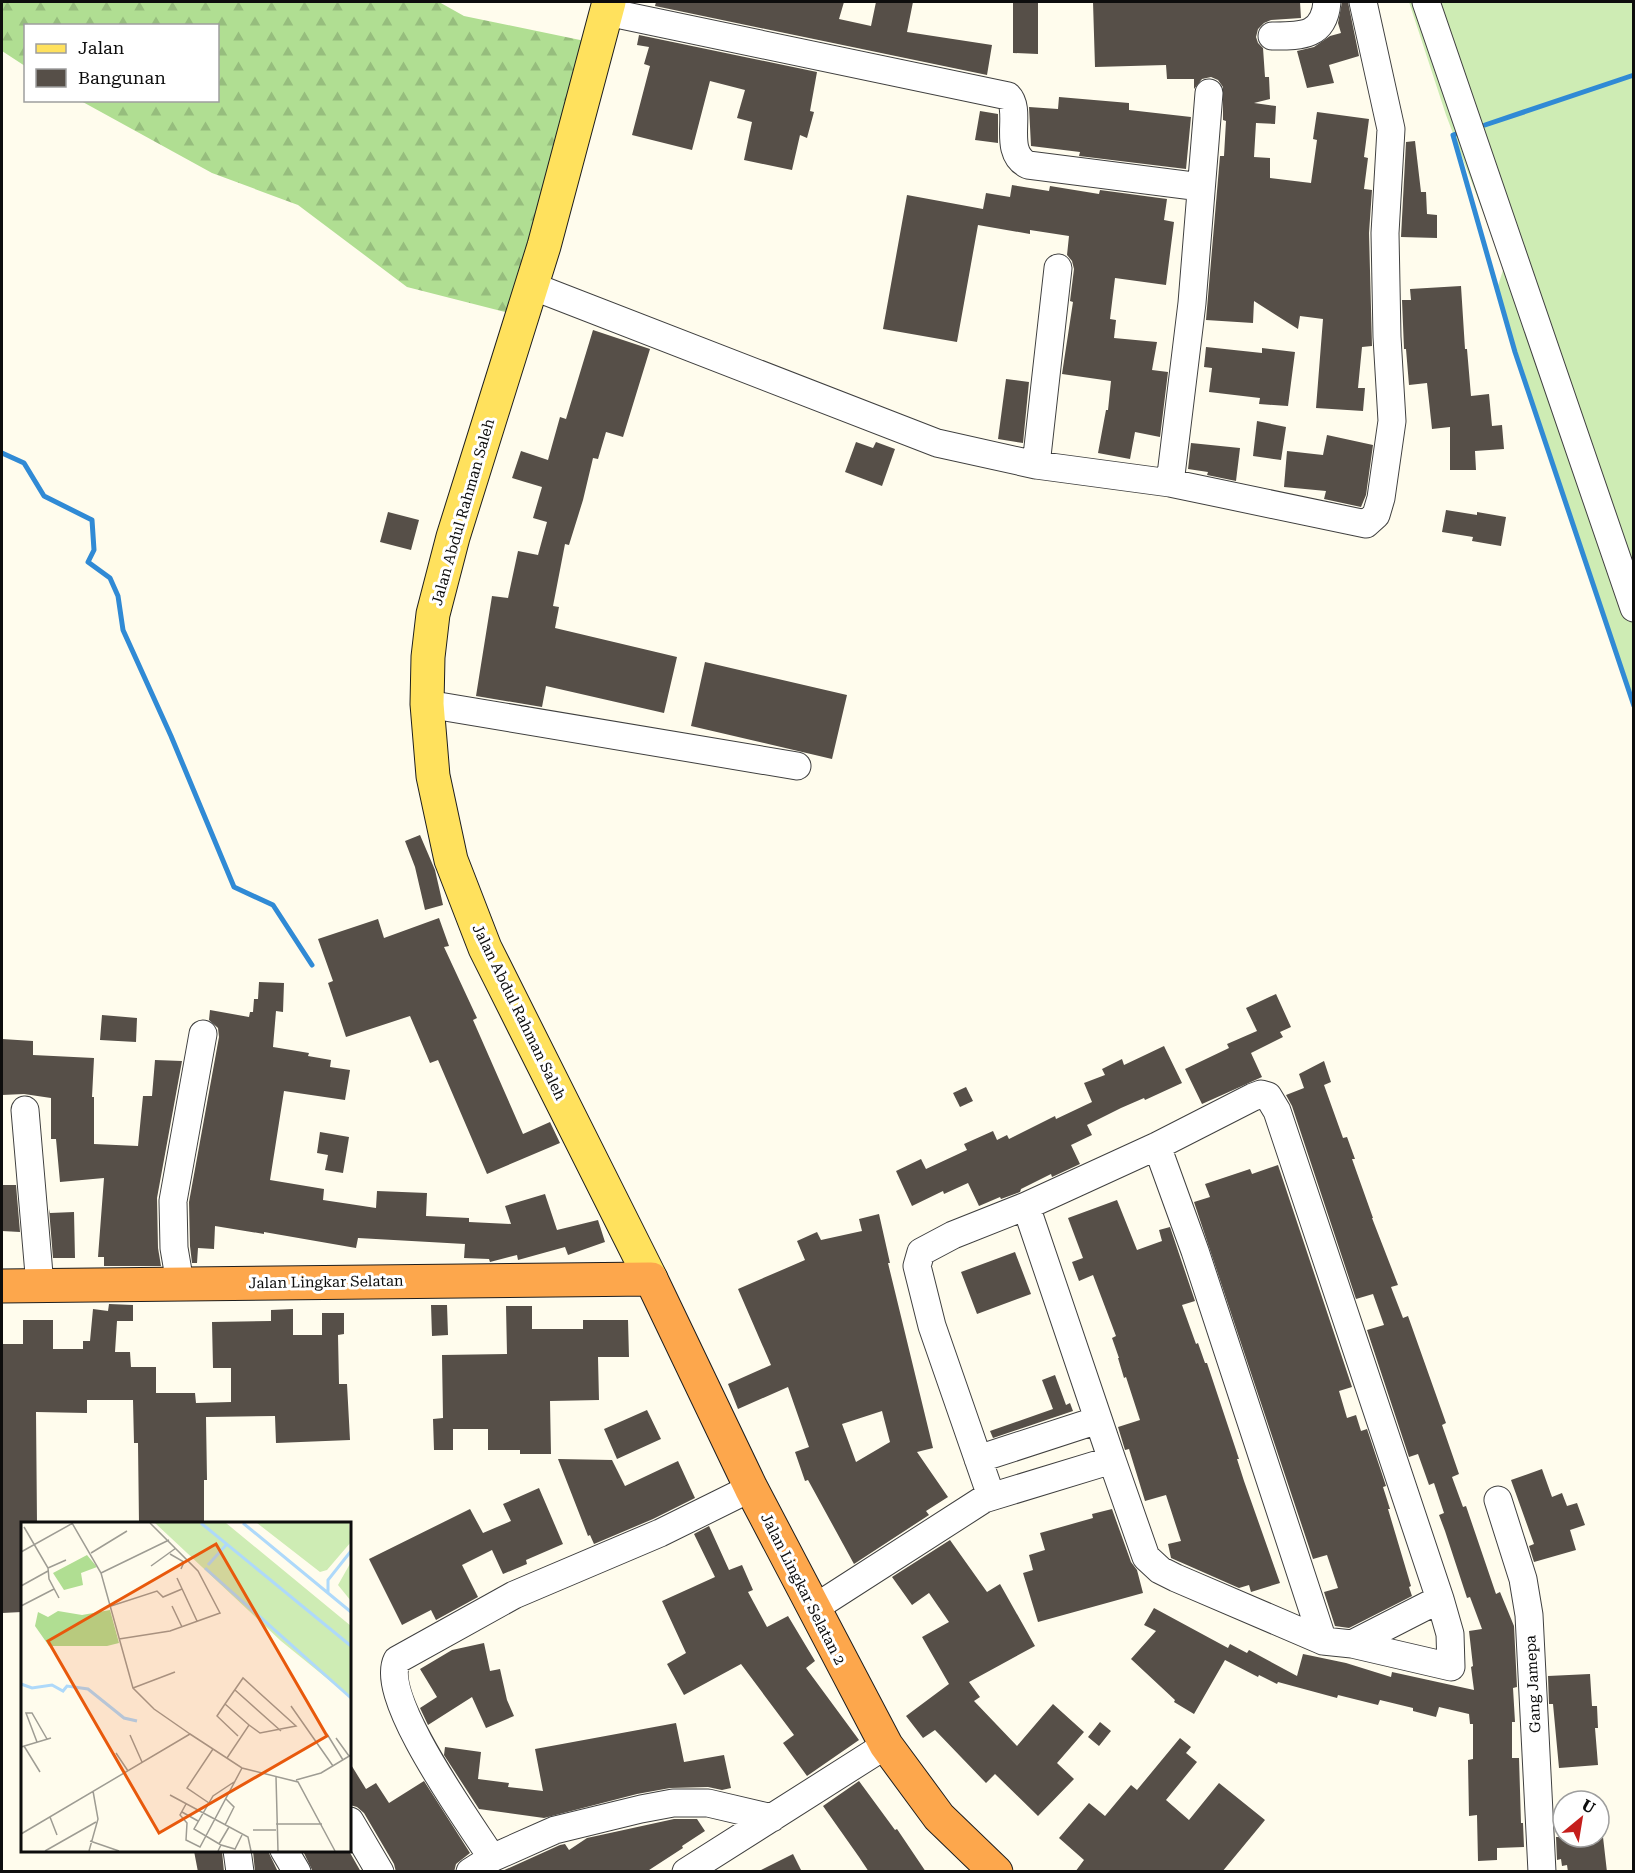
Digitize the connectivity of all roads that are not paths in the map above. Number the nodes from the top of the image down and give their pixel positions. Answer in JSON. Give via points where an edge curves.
{"nodes":[{"id":1,"x":1327,"y":2,"type":"edge"},
{"id":2,"x":1364,"y":2,"type":"edge"},
{"id":3,"x":1426,"y":2,"type":"edge"},
{"id":4,"x":608,"y":7,"type":"edge"},
{"id":5,"x":1272,"y":36,"type":"dead end"},
{"id":6,"x":1209,"y":93,"type":"dead end"},
{"id":7,"x":1201,"y":187,"type":"junction"},
{"id":8,"x":1058,"y":268,"type":"dead end"},
{"id":9,"x":532,"y":286,"type":"junction"},
{"id":10,"x":1036,"y":465,"type":"junction"},
{"id":11,"x":1170,"y":483,"type":"junction"},
{"id":12,"x":1634,"y":608,"type":"edge"},
{"id":13,"x":427,"y":704,"type":"junction"},
{"id":14,"x":797,"y":766,"type":"dead end"},
{"id":15,"x":203,"y":1034,"type":"dead end"},
{"id":16,"x":25,"y":1110,"type":"dead end"},
{"id":17,"x":1157,"y":1146,"type":"junction"},
{"id":18,"x":1026,"y":1206,"type":"junction"},
{"id":19,"x":651,"y":1279,"type":"junction"},
{"id":20,"x":180,"y":1283,"type":"junction"},
{"id":21,"x":2,"y":1286,"type":"edge"},
{"id":22,"x":40,"y":1286,"type":"junction"},
{"id":23,"x":1098,"y":1420,"type":"junction"},
{"id":24,"x":978,"y":1459,"type":"junction"},
{"id":25,"x":1112,"y":1460,"type":"junction"},
{"id":26,"x":751,"y":1488,"type":"junction"},
{"id":27,"x":991,"y":1496,"type":"junction"},
{"id":28,"x":1498,"y":1500,"type":"dead end"},
{"id":29,"x":1440,"y":1599,"type":"junction"},
{"id":30,"x":813,"y":1609,"type":"junction"},
{"id":31,"x":1323,"y":1641,"type":"junction"},
{"id":32,"x":1352,"y":1644,"type":"junction"},
{"id":33,"x":885,"y":1745,"type":"junction"},
{"id":34,"x":772,"y":1818,"type":"junction"},
{"id":35,"x":351,"y":1823,"type":"edge"},
{"id":36,"x":237,"y":1852,"type":"edge"},
{"id":37,"x":285,"y":1852,"type":"edge"},
{"id":38,"x":481,"y":1865,"type":"edge"},
{"id":39,"x":240,"y":1872,"type":"edge"},
{"id":40,"x":297,"y":1872,"type":"edge"},
{"id":41,"x":380,"y":1872,"type":"edge"},
{"id":42,"x":686,"y":1872,"type":"edge"},
{"id":43,"x":996,"y":1872,"type":"edge"},
{"id":44,"x":1542,"y":1872,"type":"edge"}],
"edges":[{"from":1,"to":5,"type":"street","via":[[1320,25],[1310,33]]},
{"from":2,"to":11,"type":"street","via":[[1391,129],[1385,233],[1392,421],[1376,515],[1366,524]]},
{"from":3,"to":12,"type":"street"},
{"from":4,"to":7,"type":"street","via":[[1008,96],[1013,103],[1016,153],[1028,165]]},
{"from":4,"to":9,"type":"main road","name":"Jalan Abdul Rahman Saleh"},
{"from":6,"to":7,"type":"street"},
{"from":7,"to":11,"type":"street","via":[[1192,303]]},
{"from":8,"to":10,"type":"street"},
{"from":9,"to":10,"type":"street","via":[[937,443]]},
{"from":9,"to":13,"type":"main road","name":"Jalan Abdul Rahman Saleh","via":[[453,537],[433,614]]},
{"from":10,"to":11,"type":"street"},
{"from":13,"to":14,"type":"street"},
{"from":13,"to":19,"type":"main road","name":"Jalan Abdul Rahman Saleh","via":[[432,776],[451,860],[485,948]]},
{"from":15,"to":20,"type":"street","via":[[173,1201],[174,1248]]},
{"from":16,"to":22,"type":"street"},
{"from":17,"to":18,"type":"street"},
{"from":17,"to":29,"type":"street","via":[[1253,1097],[1268,1096],[1273,1103]]},
{"from":17,"to":31,"type":"street"},
{"from":18,"to":23,"type":"street"},
{"from":18,"to":24,"type":"street","via":[[953,1235],[918,1257],[932,1326]]},
{"from":19,"to":20,"type":"highway","name":"Jalan Lingkar Selatan"},
{"from":19,"to":26,"type":"highway","name":"Jalan Lingkar Selatan 2"},
{"from":20,"to":22,"type":"highway","name":"Jalan Lingkar Selatan"},
{"from":21,"to":22,"type":"highway","name":"Jalan Lingkar Selatan"},
{"from":23,"to":24,"type":"street"},
{"from":23,"to":25,"type":"street"},
{"from":24,"to":27,"type":"street"},
{"from":25,"to":27,"type":"street"},
{"from":25,"to":31,"type":"street","via":[[1146,1557],[1160,1570]]},
{"from":26,"to":30,"type":"highway","name":"Jalan Lingkar Selatan 2"},
{"from":26,"to":38,"type":"street","via":[[660,1533],[514,1595],[397,1660],[394,1684],[414,1735]]},
{"from":27,"to":30,"type":"street"},
{"from":28,"to":44,"type":"street","name":"Gang Jamepa","via":[[1523,1579],[1529,1616]]},
{"from":29,"to":32,"type":"street"},
{"from":29,"to":32,"type":"street","via":[[1450,1634],[1451,1666]]},
{"from":30,"to":33,"type":"highway","name":"Jalan Lingkar Selatan 2"},
{"from":31,"to":32,"type":"street"},
{"from":33,"to":34,"type":"street"},
{"from":33,"to":43,"type":"highway","name":"Jalan Lingkar Selatan 2","via":[[939,1817]]},
{"from":34,"to":38,"type":"street","via":[[708,1803],[673,1803],[555,1830]]},
{"from":34,"to":42,"type":"street"},
{"from":35,"to":41,"type":"street"},
{"from":36,"to":39,"type":"street"},
{"from":37,"to":40,"type":"street"}]}
